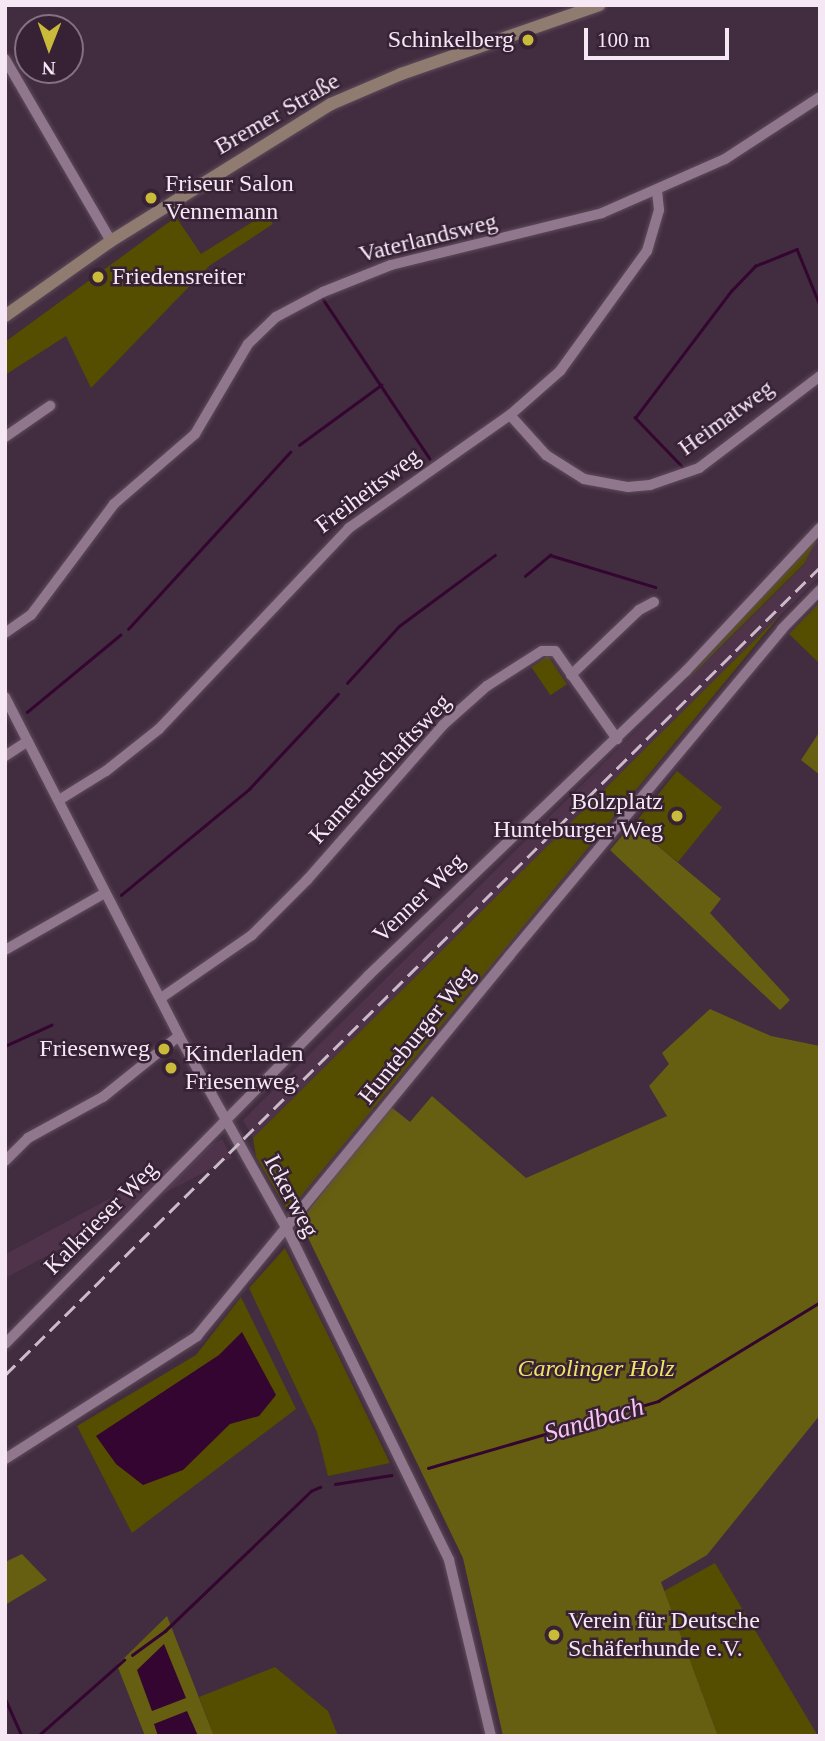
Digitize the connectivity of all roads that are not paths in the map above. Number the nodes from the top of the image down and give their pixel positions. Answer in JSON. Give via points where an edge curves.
{"nodes":[{"id":1,"x":599,"y":5,"type":"edge"},
{"id":2,"x":5,"y":59,"type":"edge"},
{"id":3,"x":820,"y":97,"type":"edge"},
{"id":4,"x":657,"y":191,"type":"junction"},
{"id":5,"x":111,"y":241,"type":"junction"},
{"id":6,"x":5,"y":316,"type":"edge"},
{"id":7,"x":820,"y":376,"type":"edge"},
{"id":8,"x":50,"y":406,"type":"dead end"},
{"id":9,"x":510,"y":415,"type":"junction"},
{"id":10,"x":5,"y":437,"type":"edge"},
{"id":11,"x":820,"y":528,"type":"edge"},
{"id":12,"x":820,"y":590,"type":"edge"},
{"id":13,"x":654,"y":602,"type":"dead end"},
{"id":14,"x":5,"y":633,"type":"edge"},
{"id":15,"x":571,"y":675,"type":"junction"},
{"id":16,"x":5,"y":697,"type":"edge"},
{"id":17,"x":617,"y":739,"type":"junction"},
{"id":18,"x":28,"y":741,"type":"junction"},
{"id":19,"x":5,"y":756,"type":"edge"},
{"id":20,"x":59,"y":800,"type":"junction"},
{"id":21,"x":105,"y":893,"type":"junction"},
{"id":22,"x":5,"y":950,"type":"edge"},
{"id":23,"x":161,"y":998,"type":"junction"},
{"id":24,"x":179,"y":1036,"type":"junction"},
{"id":25,"x":227,"y":1122,"type":"junction"},
{"id":26,"x":5,"y":1161,"type":"edge"},
{"id":27,"x":286,"y":1228,"type":"junction"},
{"id":28,"x":5,"y":1344,"type":"edge"},
{"id":29,"x":5,"y":1459,"type":"edge"},
{"id":30,"x":491,"y":1736,"type":"edge"}],
"edges":[{"from":1,"to":5,"type":"main road","name":"Bremer Straße","via":[[391,78],[331,104]]},
{"from":2,"to":5,"type":"street"},
{"from":3,"to":4,"type":"street","name":"Vaterlandsweg","via":[[725,159]]},
{"from":4,"to":9,"type":"street","name":"Freiheitsweg","via":[[659,210],[638,269],[560,371]]},
{"from":4,"to":14,"type":"street","name":"Vaterlandsweg","via":[[563,226],[391,265],[275,317],[237,359],[195,434],[114,504],[31,615]]},
{"from":5,"to":6,"type":"main road","name":"Bremer Straße"},
{"from":7,"to":9,"type":"street","name":"Heimatweg","via":[[699,468],[650,485],[628,487],[584,479],[546,455]]},
{"from":8,"to":10,"type":"street"},
{"from":9,"to":20,"type":"street","name":"Freiheitsweg","via":[[349,528],[159,729],[106,771]]},
{"from":11,"to":17,"type":"street","name":"Venner Weg"},
{"from":12,"to":27,"type":"street","name":"Hunteburger Weg","via":[[773,640]]},
{"from":13,"to":15,"type":"street","via":[[639,610]]},
{"from":15,"to":17,"type":"street","name":"Kameradschaftsweg"},
{"from":15,"to":23,"type":"street","name":"Kameradschaftsweg","via":[[550,649],[487,686],[443,725],[278,911],[226,957]]},
{"from":16,"to":18,"type":"street","name":"Ickerweg"},
{"from":17,"to":25,"type":"street","name":"Venner Weg","via":[[369,975]]},
{"from":18,"to":19,"type":"street"},
{"from":18,"to":20,"type":"street","name":"Ickerweg"},
{"from":20,"to":21,"type":"street","name":"Ickerweg"},
{"from":21,"to":22,"type":"street"},
{"from":21,"to":23,"type":"street","name":"Ickerweg"},
{"from":23,"to":24,"type":"street","name":"Ickerweg"},
{"from":24,"to":25,"type":"street","name":"Ickerweg"},
{"from":24,"to":26,"type":"street","via":[[103,1097],[27,1138]]},
{"from":25,"to":27,"type":"street","name":"Ickerweg"},
{"from":25,"to":28,"type":"street","name":"Kalkrieser Weg"},
{"from":27,"to":29,"type":"street","name":"Hunteburger Weg","via":[[188,1346]]},
{"from":27,"to":30,"type":"street","name":"Ickerweg","via":[[449,1560]]}]}
